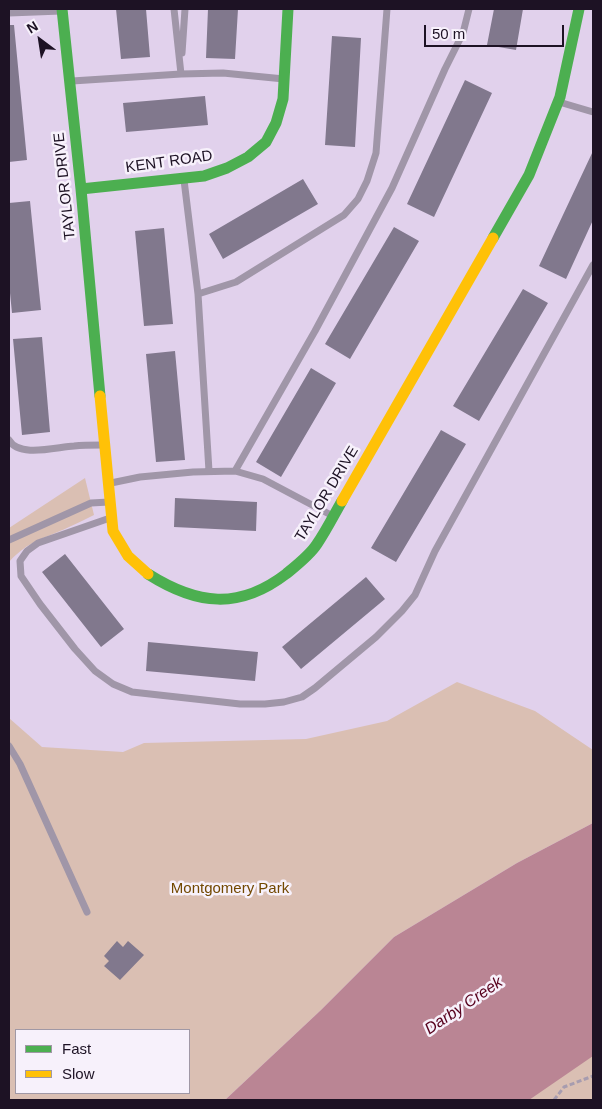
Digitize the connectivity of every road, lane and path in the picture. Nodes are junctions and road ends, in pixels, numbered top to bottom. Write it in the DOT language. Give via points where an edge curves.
graph roads {
  1 [pos="174,9"];
  2 [pos="185,9"];
  3 [pos="288,9"];
  4 [pos="387,9"];
  5 [pos="469,9"];
  6 [pos="579,9"];
  7 [pos="62,10"];
  8 [pos="9,13"];
  9 [pos="181,74"];
  10 [pos="284,79"];
  11 [pos="70,81"];
  12 [pos="559,102"];
  13 [pos="593,112"];
  14 [pos="183,178"];
  15 [pos="81,189"];
  16 [pos="593,265"];
  17 [pos="198,294"];
  18 [pos="9,440"];
  19 [pos="104,445"];
  20 [pos="209,471"];
  21 [pos="235,471"];
  22 [pos="108,484"];
  23 [pos="109,502"];
  24 [pos="333,516"];
  25 [pos="111,518"];
  26 [pos="9,540"];
  27 [pos="9,746"];
  28 [pos="87,912"];
  29 [pos="593,1076"];
  30 [pos="554,1100"];
  1 -- 9 [label="lane"];
  2 -- 9 [label="lane"];
  3 -- 10 [label="street, KENT ROAD"];
  4 -- 17 [label="lane" via="376,153 358,199 344,215 236,282"];
  5 -- 21 [label="lane" via="463,33 392,188"];
  6 -- 12 [label="street, TAYLOR DRIVE"];
  7 -- 8 [label="lane"];
  7 -- 11 [label="street, TAYLOR DRIVE"];
  9 -- 10 [label="lane" via="223,73"];
  9 -- 11 [label="lane"];
  10 -- 14 [label="street, KENT ROAD" via="283,99 266,142 227,168 204,176"];
  11 -- 15 [label="street, TAYLOR DRIVE"];
  12 -- 13 [label="lane"];
  12 -- 24 [label="street, TAYLOR DRIVE" via="529,175"];
  14 -- 15 [label="street, KENT ROAD"];
  14 -- 17 [label="lane"];
  15 -- 19 [label="street, TAYLOR DRIVE"];
  16 -- 25 [label="lane" via="435,551 415,595 376,637 302,697 274,703 240,704 132,692 95,671 21,576 20,561 38,543"];
  17 -- 20 [label="lane"];
  18 -- 19 [label="lane" via="18,448 32,451"];
  19 -- 22 [label="street, TAYLOR DRIVE"];
  20 -- 21 [label="lane"];
  20 -- 22 [label="lane" via="140,477"];
  21 -- 24 [label="lane" via="263,479"];
  22 -- 23 [label="street, TAYLOR DRIVE"];
  23 -- 25 [label="street, TAYLOR DRIVE"];
  23 -- 26 [label="lane" via="91,503"];
  24 -- 25 [label="street, TAYLOR DRIVE" via="316,546 298,564 258,592 234,599 184,593 136,566 114,532"];
  27 -- 28 [label="lane"];
  29 -- 30 [label="path" via="564,1088"];
}
